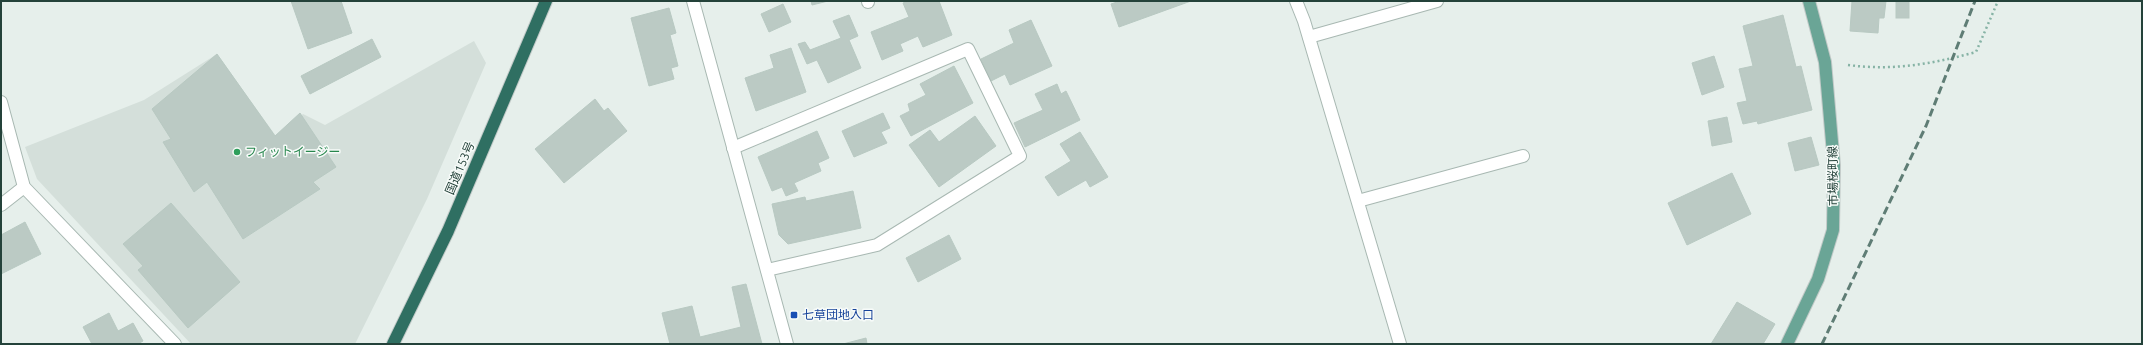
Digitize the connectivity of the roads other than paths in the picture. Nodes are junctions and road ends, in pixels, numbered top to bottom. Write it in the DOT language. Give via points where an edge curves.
graph roads {
  1 [pos="546,1"];
  2 [pos="693,1"];
  3 [pos="1296,1"];
  4 [pos="1437,1"];
  5 [pos="1809,1"];
  6 [pos="1309,37"];
  7 [pos="1,102"];
  8 [pos="733,148"];
  9 [pos="1523,156"];
  10 [pos="24,187"];
  11 [pos="1358,201"];
  12 [pos="1,205"];
  13 [pos="767,270"];
  14 [pos="176,344"];
  15 [pos="393,344"];
  16 [pos="788,344"];
  17 [pos="1400,344"];
  18 [pos="1787,344"];
  1 -- 15 [label="highway, 国道153号" via="448,231"];
  2 -- 8 [label="street"];
  3 -- 6 [label="street"];
  4 -- 6 [label="street"];
  5 -- 18 [label="main road, 市場桜町線" via="1825,62 1834,165 1833,230 1818,279"];
  6 -- 11 [label="street"];
  7 -- 10 [label="street"];
  8 -- 13 [label="street"];
  8 -- 13 [label="street" via="968,49 1020,156 877,245"];
  9 -- 11 [label="street"];
  10 -- 12 [label="street"];
  10 -- 14 [label="street"];
  11 -- 17 [label="street"];
  13 -- 16 [label="street"];
}
